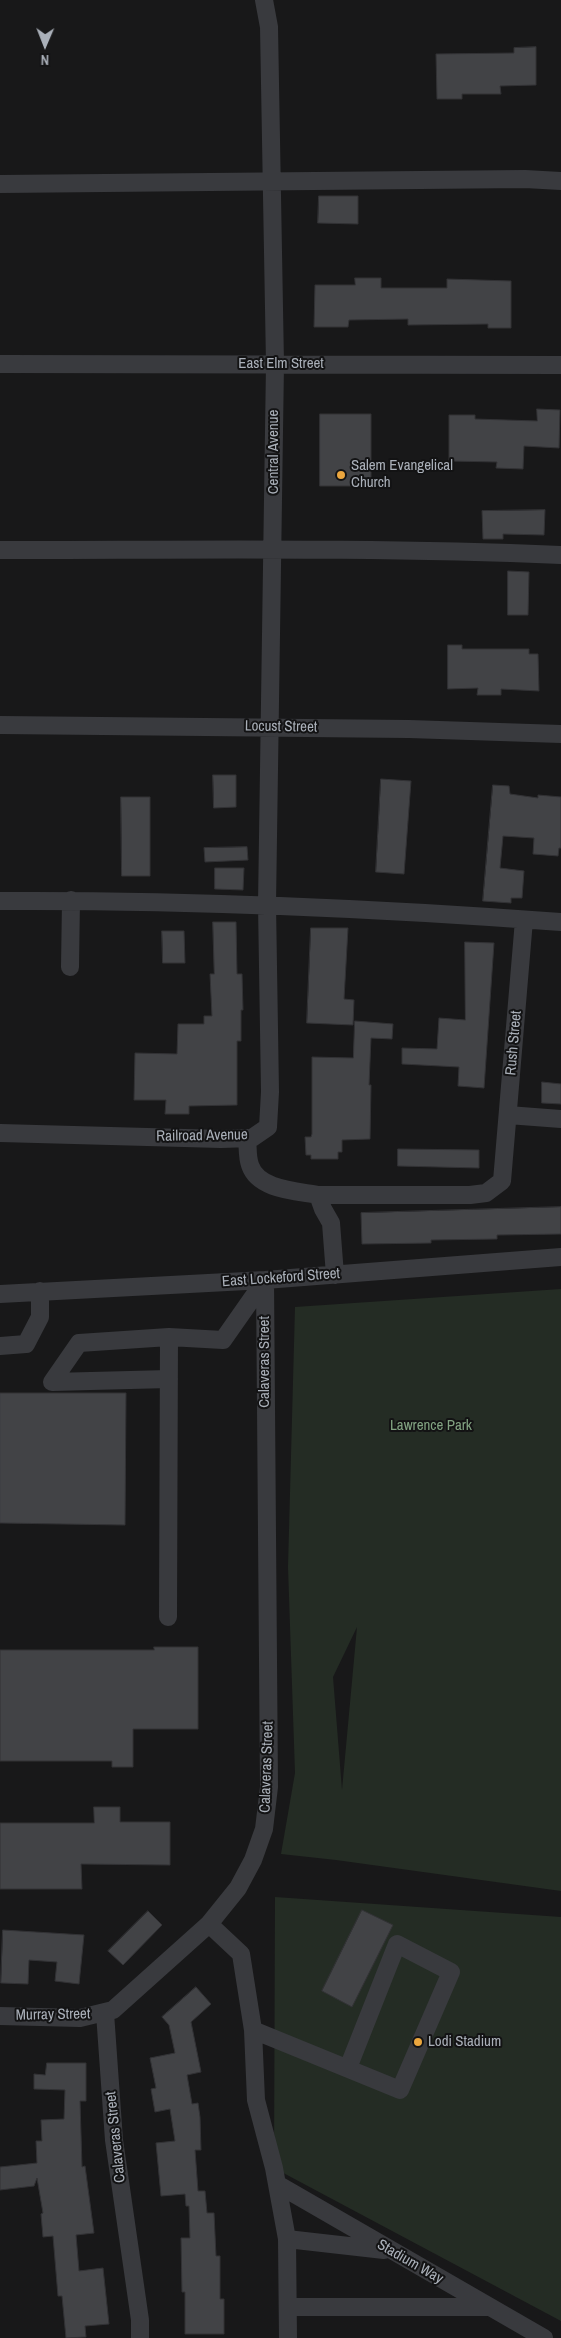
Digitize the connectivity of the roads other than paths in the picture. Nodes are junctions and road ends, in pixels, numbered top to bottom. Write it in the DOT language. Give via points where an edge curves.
graph roads {
  1 [pos="264,0"];
  2 [pos="272,182"];
  3 [pos="561,182"];
  4 [pos="0,184"];
  5 [pos="0,364"];
  6 [pos="275,364"];
  7 [pos="561,364"];
  8 [pos="0,550"];
  9 [pos="274,550"];
  10 [pos="561,555"];
  11 [pos="0,724"];
  12 [pos="270,727"];
  13 [pos="561,734"];
  14 [pos="71,900"];
  15 [pos="0,901"];
  16 [pos="268,904"];
  17 [pos="524,920"];
  18 [pos="561,922"];
  19 [pos="70,968"];
  20 [pos="508,1115"];
  21 [pos="561,1119"];
  22 [pos="0,1133"];
  23 [pos="248,1138"];
  24 [pos="318,1195"];
  25 [pos="561,1257"];
  26 [pos="335,1275"];
  27 [pos="265,1280"];
  28 [pos="40,1290"];
  29 [pos="0,1294"];
  30 [pos="168,1337"];
  31 [pos="0,1346"];
  32 [pos="168,1379"];
  33 [pos="168,1617"];
  34 [pos="209,1924"];
  35 [pos="105,2013"];
  36 [pos="0,2016"];
  37 [pos="253,2030"];
  38 [pos="348,2068"];
  39 [pos="277,2184"];
  40 [pos="287,2239"];
  41 [pos="392,2251"];
  42 [pos="288,2307"];
  43 [pos="488,2308"];
  44 [pos="140,2338"];
  45 [pos="288,2338"];
  46 [pos="544,2338"];
  1 -- 2 [label="street, Central Avenue" via="269,27"];
  2 -- 3 [label="street" via="525,179"];
  2 -- 4 [label="street"];
  2 -- 6 [label="street, Central Avenue"];
  5 -- 6 [label="street, East Elm Street"];
  6 -- 7 [label="street, East Elm Street"];
  6 -- 9 [label="street, Central Avenue"];
  8 -- 9 [label="street"];
  9 -- 10 [label="street"];
  9 -- 12 [label="street, Central Avenue"];
  11 -- 12 [label="street, Locust Street"];
  12 -- 13 [label="street, Locust Street"];
  12 -- 16 [label="street, Central Avenue"];
  14 -- 15 [label="street"];
  14 -- 16 [label="street"];
  14 -- 19 [label="street"];
  16 -- 17 [label="street"];
  16 -- 23 [label="street, Railroad Avenue" via="268,1127"];
  17 -- 18 [label="street"];
  17 -- 20 [label="street, Rush Street"];
  20 -- 21 [label="street"];
  20 -- 24 [label="street, Rush Street" via="502,1181 486,1193"];
  22 -- 23 [label="street, Railroad Avenue"];
  23 -- 24 [label="street" via="250,1165 257,1178 270,1185"];
  24 -- 26 [label="street" via="331,1223"];
  25 -- 26 [label="street, East Lockeford Street"];
  26 -- 27 [label="street, East Lockeford Street"];
  27 -- 28 [label="street, East Lockeford Street"];
  27 -- 30 [label="street" via="223,1340"];
  27 -- 34 [label="street, Calaveras Street" via="269,1787 264,1829 253,1860 238,1888"];
  28 -- 29 [label="street, East Lockeford Street"];
  28 -- 31 [label="street" via="40,1317 26,1344"];
  30 -- 32 [label="street"];
  30 -- 32 [label="street" via="79,1343 52,1382"];
  32 -- 33 [label="street"];
  34 -- 35 [label="street, Calaveras Street" via="113,2010"];
  34 -- 37 [label="street" via="241,1954"];
  35 -- 36 [label="street, Murray Street" via="80,2018"];
  35 -- 44 [label="street, Calaveras Street" via="114,2140"];
  37 -- 38 [label="street"];
  37 -- 39 [label="street" via="256,2100"];
  38 -- 38 [label="street" via="400,2090 451,1972 397,1944"];
  39 -- 40 [label="street"];
  39 -- 41 [label="street, Stadium Way"];
  40 -- 41 [label="street"];
  40 -- 42 [label="street"];
  41 -- 43 [label="street, Stadium Way"];
  42 -- 43 [label="street"];
  42 -- 45 [label="street"];
  43 -- 46 [label="street, Stadium Way"];
}
